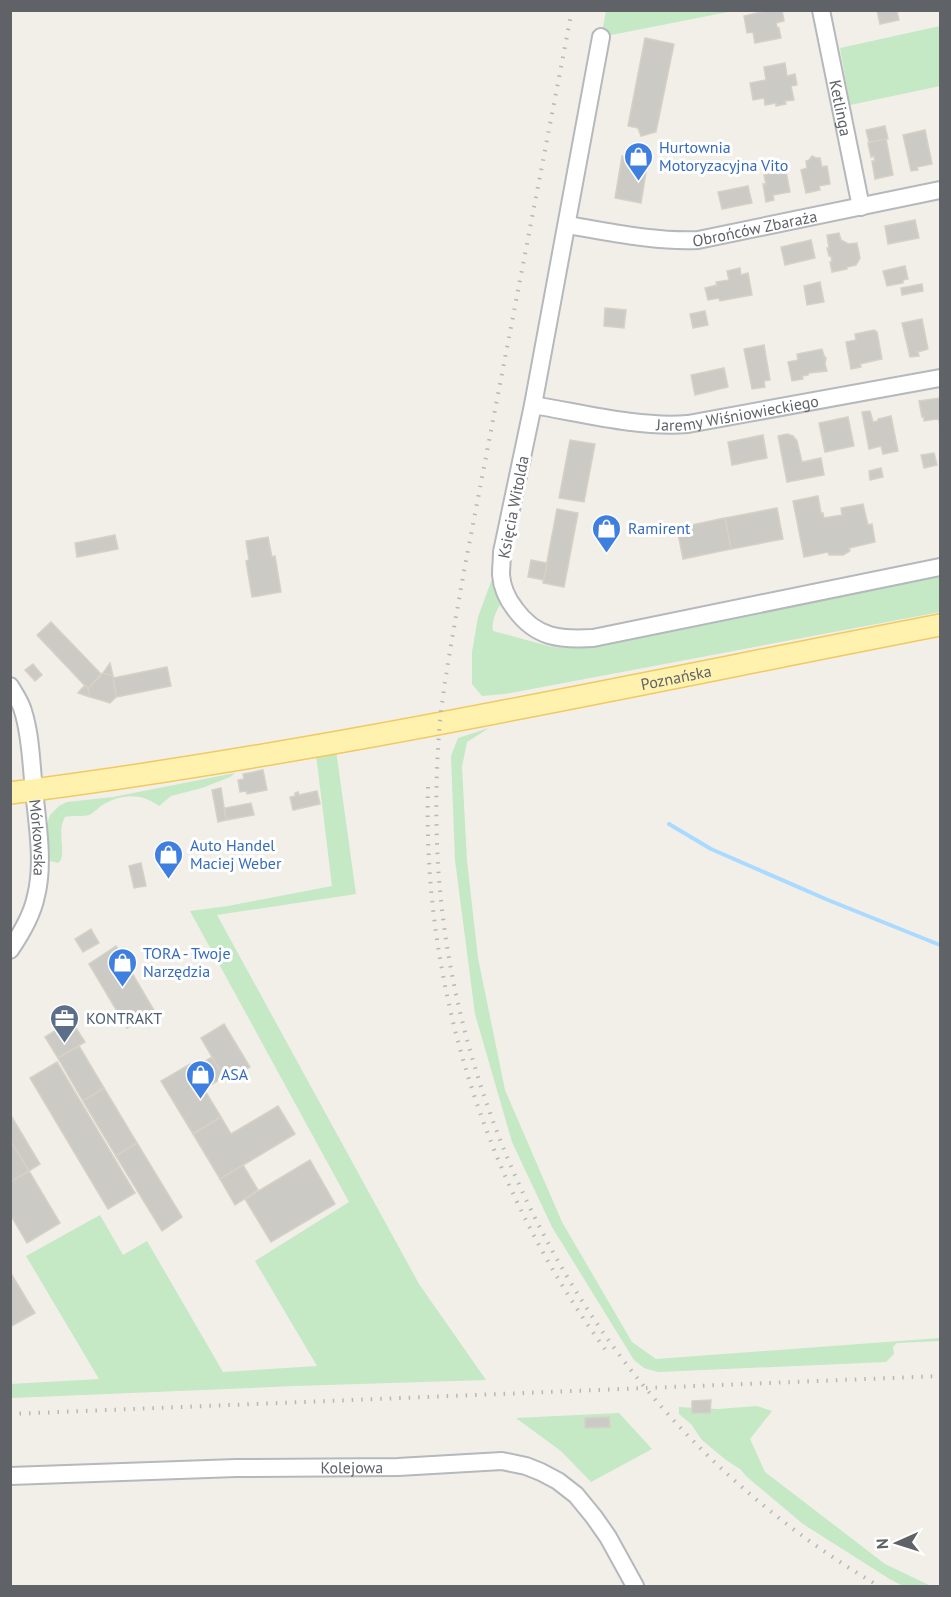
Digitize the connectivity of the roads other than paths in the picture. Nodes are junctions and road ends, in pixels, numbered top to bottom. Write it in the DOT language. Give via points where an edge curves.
graph roads {
  1 [pos="821,10"];
  2 [pos="601,37"];
  3 [pos="940,189"];
  4 [pos="861,207"];
  5 [pos="567,225"];
  6 [pos="940,378"];
  7 [pos="533,405"];
  8 [pos="940,567"];
  9 [pos="940,625"];
  10 [pos="10,687"];
  11 [pos="34,790"];
  12 [pos="10,793"];
  13 [pos="10,950"];
  14 [pos="10,1476"];
  15 [pos="635,1587"];
  1 -- 4 [label="street, Ketlinga"];
  2 -- 5 [label="street, Księcia Witolda"];
  3 -- 4 [label="street, Obrońców Zbaraża"];
  4 -- 5 [label="street, Obrońców Zbaraża" via="698,240 648,239"];
  5 -- 7 [label="street, Księcia Witolda"];
  6 -- 7 [label="street, Jaremy Wiśniowieckiego" via="674,425"];
  7 -- 8 [label="street, Księcia Witolda" via="502,552 501,577 508,600 523,620 544,634 568,639 593,638"];
  9 -- 11 [label="main road, Poznańska" via="411,729"];
  10 -- 11 [label="street, Mórkowska" via="23,710"];
  11 -- 12 [label="main road, Poznańska"];
  11 -- 13 [label="street, Mórkowska" via="39,848 37,896 22,933"];
  14 -- 15 [label="street, Kolejowa" via="502,1461 542,1472 576,1495 608,1537"];
}
